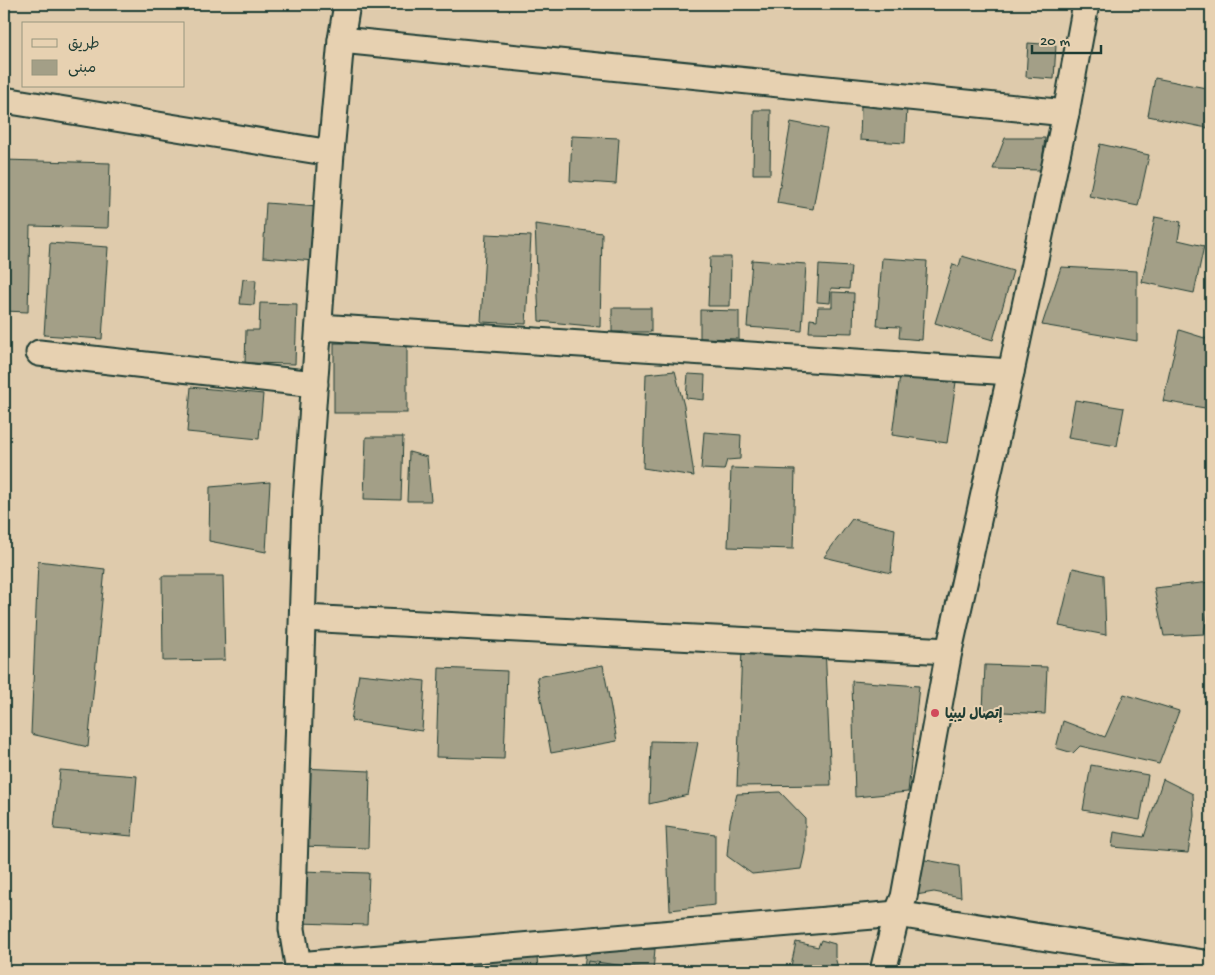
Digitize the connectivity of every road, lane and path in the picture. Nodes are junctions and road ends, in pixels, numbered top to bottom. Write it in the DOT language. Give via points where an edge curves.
graph roads {
  1 [pos="346,4"];
  2 [pos="1086,4"];
  3 [pos="341,40"];
  4 [pos="4,100"];
  5 [pos="1066,113"];
  6 [pos="331,153"];
  7 [pos="319,327"];
  8 [pos="39,353"];
  9 [pos="1011,372"];
  10 [pos="314,384"];
  11 [pos="302,618"];
  12 [pos="950,651"];
  13 [pos="898,914"];
  14 [pos="1210,964"];
  15 [pos="298,968"];
  16 [pos="884,971"];
  1 -- 3 [label="street"];
  2 -- 5 [label="street"];
  3 -- 5 [label="street"];
  3 -- 6 [label="street"];
  4 -- 6 [label="street"];
  5 -- 9 [label="street"];
  6 -- 7 [label="street"];
  7 -- 9 [label="street"];
  7 -- 10 [label="street"];
  8 -- 10 [label="street"];
  9 -- 12 [label="street"];
  10 -- 11 [label="street"];
  11 -- 12 [label="street"];
  11 -- 15 [label="street" via="292,929"];
  12 -- 13 [label="street" via="904,897"];
  13 -- 14 [label="street"];
  13 -- 15 [label="street"];
  13 -- 16 [label="street"];
}
